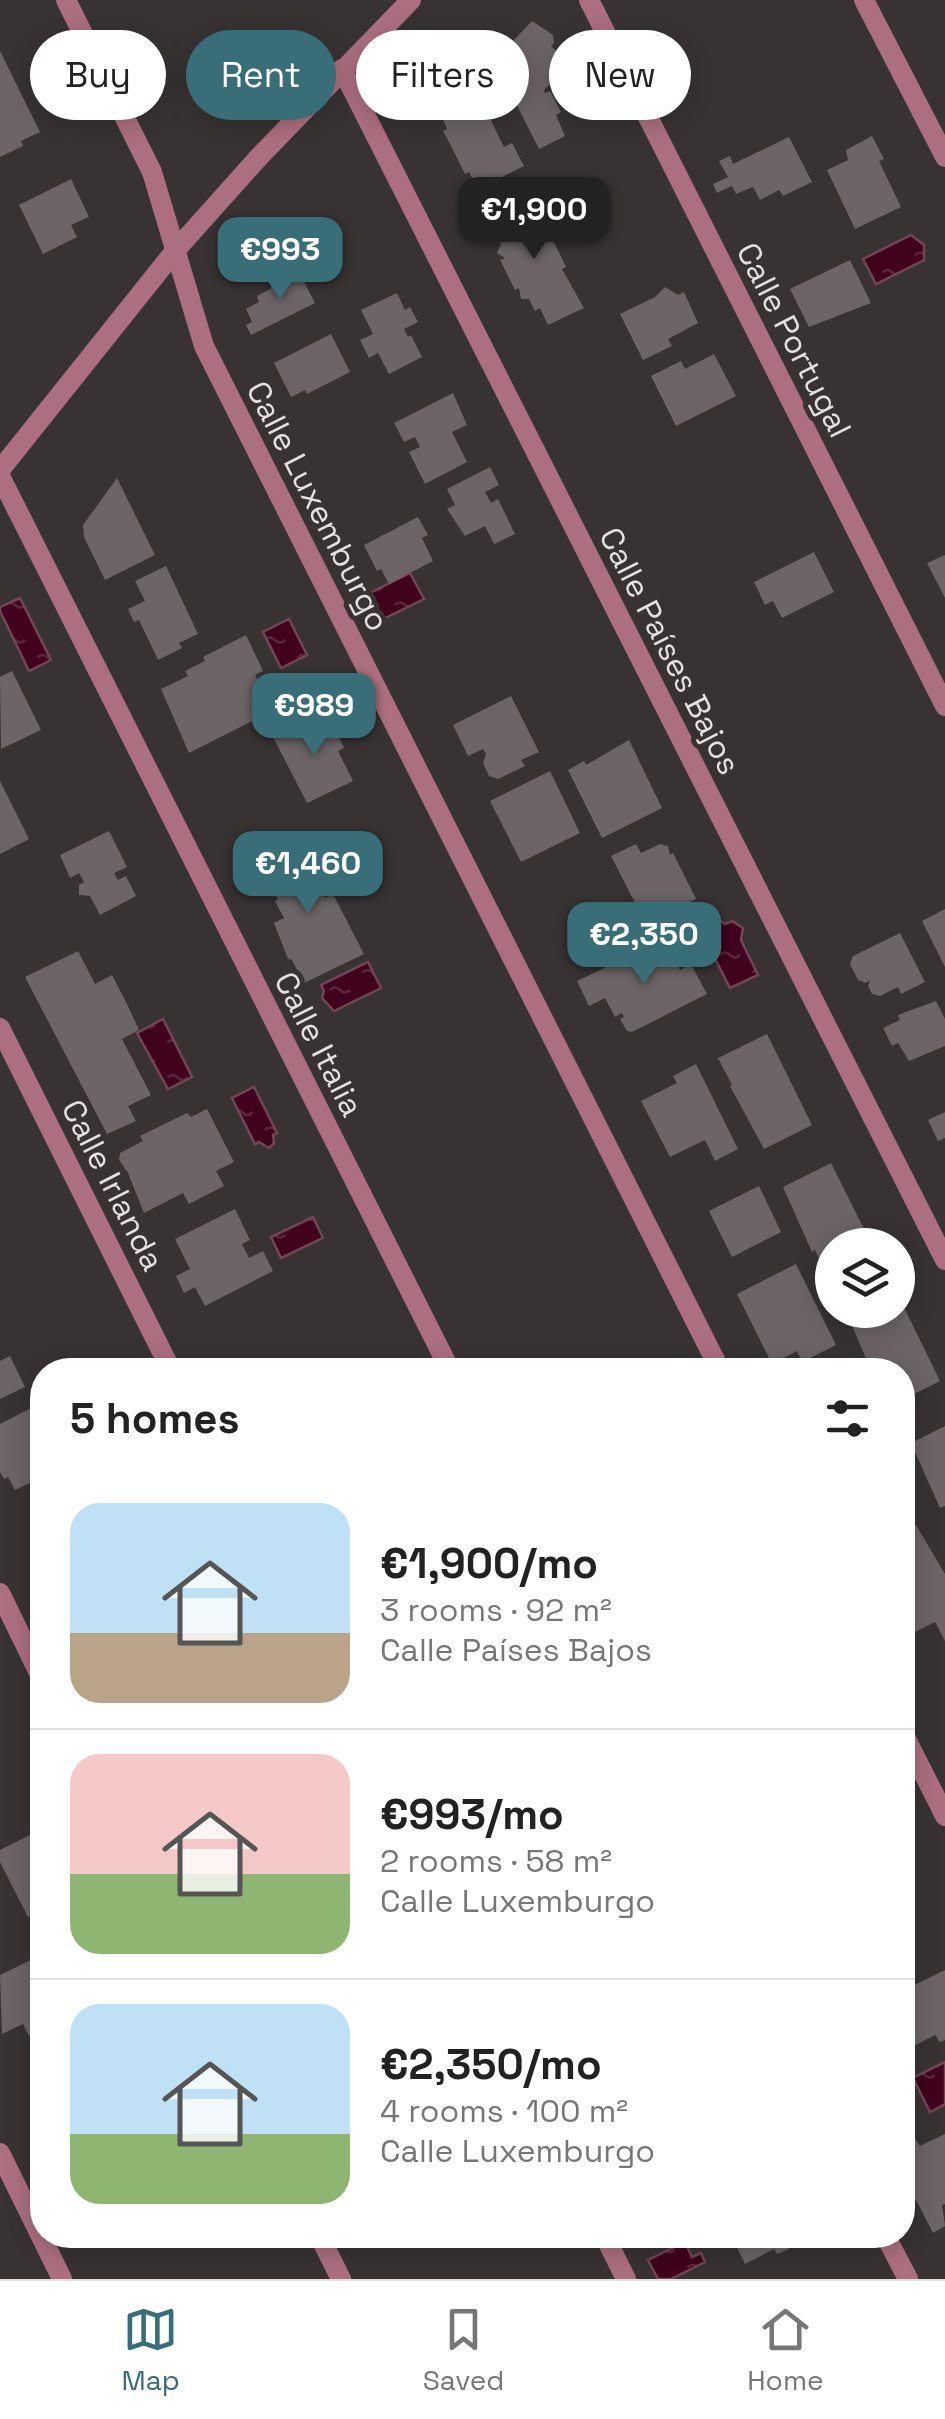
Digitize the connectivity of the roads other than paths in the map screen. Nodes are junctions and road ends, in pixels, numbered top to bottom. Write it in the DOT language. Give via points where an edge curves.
graph roads {
  1 [pos="66,0"];
  2 [pos="411,0"];
  3 [pos="589,0"];
  4 [pos="864,0"];
  5 [pos="342,70"];
  6 [pos="945,157"];
  7 [pos="174,252"];
  8 [pos="0,473"];
  9 [pos="945,706"];
  10 [pos="0,1028"];
  11 [pos="945,1260"];
  12 [pos="165,1358"];
  13 [pos="444,1358"];
  14 [pos="714,1358"];
  15 [pos="0,1593"];
  16 [pos="30,1654"];
  17 [pos="915,1757"];
  18 [pos="945,1816"];
  19 [pos="0,2153"];
  20 [pos="30,2214"];
  21 [pos="47,2248"];
  22 [pos="325,2248"];
  23 [pos="610,2248"];
  24 [pos="892,2248"];
  25 [pos="62,2279"];
  26 [pos="340,2279"];
  27 [pos="626,2279"];
  28 [pos="908,2279"];
  1 -- 7 [label="street, Calle Luxemburgo" via="152,172"];
  2 -- 5 [label="street"];
  3 -- 9 [label="street, Calle Portugal"];
  4 -- 6 [label="street"];
  5 -- 7 [label="street"];
  5 -- 11 [label="street, Calle Países Bajos"];
  7 -- 8 [label="street"];
  7 -- 14 [label="street, Calle Luxemburgo" via="204,346"];
  8 -- 13 [label="street, Calle Italia"];
  10 -- 12 [label="street, Calle Irlanda"];
  15 -- 16 [label="street"];
  17 -- 18 [label="street"];
  19 -- 20 [label="street"];
  21 -- 25 [label="street"];
  22 -- 26 [label="street"];
  23 -- 27 [label="street"];
  24 -- 28 [label="street"];
}
